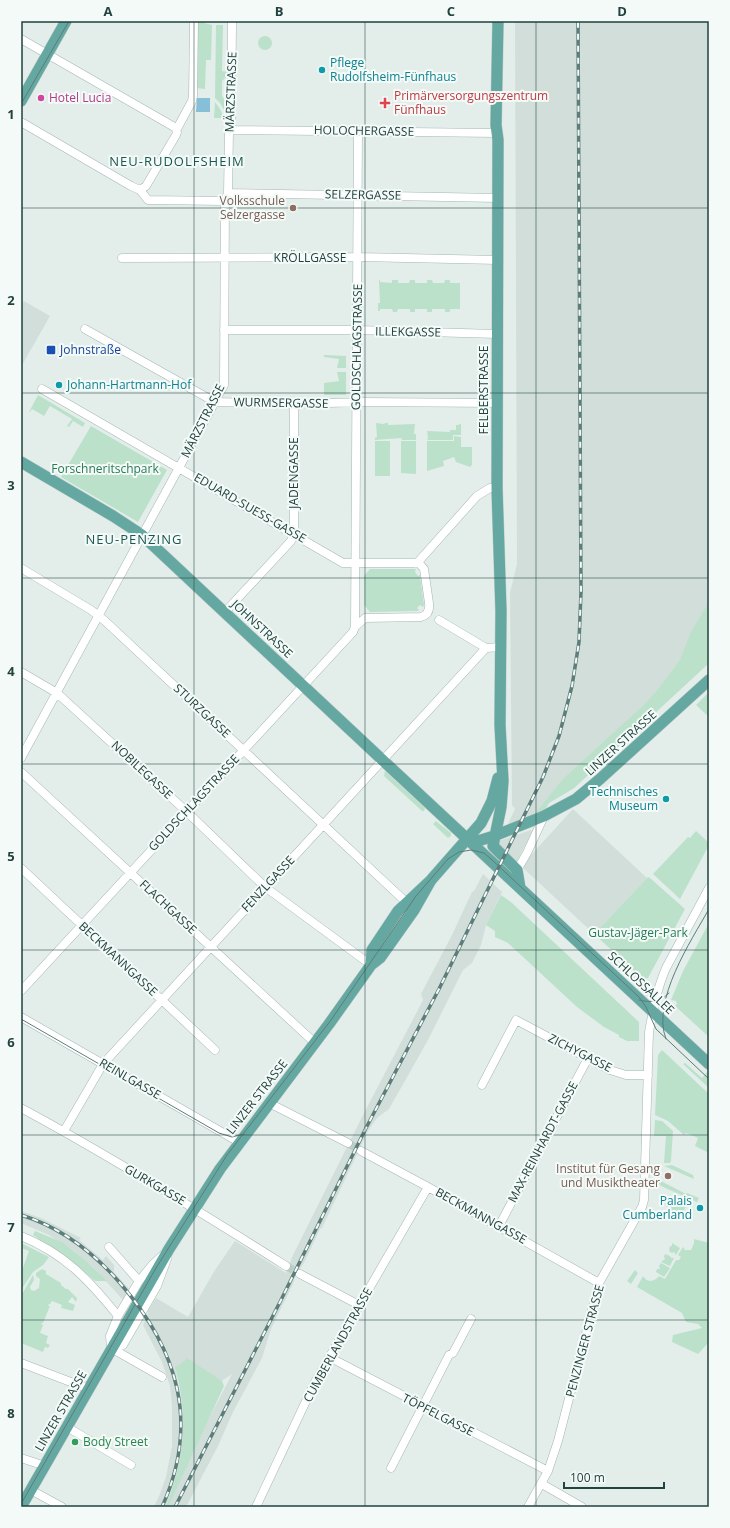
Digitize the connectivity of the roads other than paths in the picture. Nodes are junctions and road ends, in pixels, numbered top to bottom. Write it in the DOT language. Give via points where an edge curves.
graph roads {
  1 [pos="66,21"];
  2 [pos="194,21"];
  3 [pos="232,21"];
  4 [pos="498,21"];
  5 [pos="21,39"];
  6 [pos="48,54"];
  7 [pos="21,101"];
  8 [pos="21,122"];
  9 [pos="174,127"];
  10 [pos="231,130"];
  11 [pos="358,131"];
  12 [pos="497,133"];
  13 [pos="140,190"];
  14 [pos="358,195"];
  15 [pos="227,197"];
  16 [pos="498,198"];
  17 [pos="122,258"];
  18 [pos="224,258"];
  19 [pos="358,258"];
  20 [pos="498,260"];
  21 [pos="84,329"];
  22 [pos="224,330"];
  23 [pos="357,330"];
  24 [pos="497,334"];
  25 [pos="42,389"];
  26 [pos="214,402"];
  27 [pos="356,403"];
  28 [pos="497,403"];
  29 [pos="294,404"];
  30 [pos="21,462"];
  31 [pos="179,468"];
  32 [pos="497,488"];
  33 [pos="294,533"];
  34 [pos="142,535"];
  35 [pos="418,562"];
  36 [pos="355,563"];
  37 [pos="21,568"];
  38 [pos="225,612"];
  39 [pos="98,615"];
  40 [pos="439,620"];
  41 [pos="355,627"];
  42 [pos="501,647"];
  43 [pos="486,648"];
  44 [pos="21,672"];
  45 [pos="709,680"];
  46 [pos="304,686"];
  47 [pos="57,693"];
  48 [pos="244,750"];
  49 [pos="21,758"];
  50 [pos="382,760"];
  51 [pos="501,760"];
  52 [pos="21,772"];
  53 [pos="186,811"];
  54 [pos="544,816"];
  55 [pos="323,825"];
  56 [pos="494,836"];
  57 [pos="468,839"];
  58 [pos="21,868"];
  59 [pos="517,870"];
  60 [pos="130,872"];
  61 [pos="431,880"];
  62 [pos="265,887"];
  63 [pos="520,888"];
  64 [pos="709,888"];
  65 [pos="406,902"];
  66 [pos="82,926"];
  67 [pos="210,946"];
  68 [pos="371,965"];
  69 [pos="21,992"];
  70 [pos="161,999"];
  71 [pos="652,1011"];
  72 [pos="21,1017"];
  73 [pos="315,1043"];
  74 [pos="214,1050"];
  75 [pos="588,1058"];
  76 [pos="103,1064"];
  77 [pos="709,1064"];
  78 [pos="648,1074"];
  79 [pos="482,1085"];
  80 [pos="269,1103"];
  81 [pos="21,1108"];
  82 [pos="64,1131"];
  83 [pos="239,1142"];
  84 [pos="348,1144"];
  85 [pos="361,1151"];
  86 [pos="428,1187"];
  87 [pos="195,1208"];
  88 [pos="499,1226"];
  89 [pos="21,1236"];
  90 [pos="109,1247"];
  91 [pos="169,1249"];
  92 [pos="286,1266"];
  93 [pos="300,1274"];
  94 [pos="139,1281"];
  95 [pos="599,1283"];
  96 [pos="359,1305"];
  97 [pos="118,1316"];
  98 [pos="471,1319"];
  99 [pos="112,1348"];
  100 [pos="329,1357"];
  101 [pos="21,1363"];
  102 [pos="162,1376"];
  103 [pos="89,1389"];
  104 [pos="423,1407"];
  105 [pos="67,1427"];
  106 [pos="21,1458"];
  107 [pos="131,1465"];
  108 [pos="45,1466"];
  109 [pos="391,1468"];
  110 [pos="548,1472"];
  111 [pos="542,1484"];
  112 [pos="31,1490"];
  113 [pos="21,1507"];
  114 [pos="62,1507"];
  115 [pos="256,1507"];
  116 [pos="528,1507"];
  117 [pos="582,1507"];
  1 -- 6 [label="main road"];
  2 -- 9 [label="street" via="193,96 178,128"];
  3 -- 10 [label="street, MÄRZSTRASSE"];
  4 -- 12 [label="main road, FELBERSTRASSE"];
  5 -- 6 [label="street"];
  6 -- 7 [label="main road"];
  6 -- 9 [label="street"];
  8 -- 13 [label="street, SELZERGASSE"];
  9 -- 13 [label="street" via="176,135 146,186"];
  10 -- 11 [label="street, HOLOCHERGASSE"];
  10 -- 15 [label="street, MÄRZSTRASSE"];
  11 -- 12 [label="street, HOLOCHERGASSE"];
  11 -- 14 [label="street, GOLDSCHLAGSTRASSE"];
  12 -- 16 [label="main road, FELBERSTRASSE"];
  13 -- 15 [label="street, SELZERGASSE" via="148,200"];
  14 -- 15 [label="street, SELZERGASSE"];
  14 -- 16 [label="street, SELZERGASSE"];
  14 -- 19 [label="street, GOLDSCHLAGSTRASSE"];
  15 -- 18 [label="street, MÄRZSTRASSE"];
  16 -- 20 [label="main road, FELBERSTRASSE"];
  17 -- 18 [label="street, KRÖLLGASSE"];
  18 -- 19 [label="street, KRÖLLGASSE"];
  18 -- 22 [label="street, MÄRZSTRASSE"];
  19 -- 20 [label="street, KRÖLLGASSE"];
  19 -- 23 [label="street, GOLDSCHLAGSTRASSE"];
  20 -- 24 [label="main road, FELBERSTRASSE"];
  21 -- 26 [label="street, WURMSERGASSE"];
  22 -- 23 [label="street, ILLEKGASSE"];
  22 -- 26 [label="street, MÄRZSTRASSE" via="224,385"];
  23 -- 24 [label="street, ILLEKGASSE"];
  23 -- 27 [label="street, GOLDSCHLAGSTRASSE"];
  24 -- 28 [label="main road, FELBERSTRASSE"];
  25 -- 31 [label="street, EDUARD-SUESS-GASSE"];
  26 -- 29 [label="street, WURMSERGASSE"];
  26 -- 31 [label="street, MÄRZSTRASSE"];
  27 -- 28 [label="street, WURMSERGASSE"];
  27 -- 29 [label="street, WURMSERGASSE"];
  27 -- 36 [label="street, GOLDSCHLAGSTRASSE"];
  28 -- 32 [label="main road, FELBERSTRASSE"];
  29 -- 33 [label="street, JADENGASSE"];
  30 -- 34 [label="main road, JOHNSTRASSE"];
  31 -- 33 [label="street, EDUARD-SUESS-GASSE"];
  31 -- 34 [label="street, MÄRZSTRASSE"];
  32 -- 35 [label="street" via="484,491 477,496"];
  32 -- 42 [label="main road, FELBERSTRASSE"];
  33 -- 36 [label="street, EDUARD-SUESS-GASSE" via="343,563"];
  33 -- 38 [label="street" via="291,541"];
  34 -- 38 [label="main road, JOHNSTRASSE"];
  34 -- 39 [label="street, MÄRZSTRASSE"];
  35 -- 36 [label="street, EDUARD-SUESS-GASSE"];
  35 -- 41 [label="street, GOLDSCHLAGSTRASSE" via="424,569 430,604 428,613 421,617 368,618"];
  36 -- 41 [label="street, GOLDSCHLAGSTRASSE"];
  37 -- 39 [label="street, STURZGASSE"];
  38 -- 46 [label="main road, JOHNSTRASSE"];
  39 -- 47 [label="street, MÄRZSTRASSE"];
  39 -- 48 [label="street, STURZGASSE"];
  40 -- 43 [label="street"];
  41 -- 46 [label="street, GOLDSCHLAGSTRASSE"];
  42 -- 43 [label="street"];
  42 -- 51 [label="main road, FELBERSTRASSE"];
  43 -- 50 [label="street, FENZLGASSE"];
  44 -- 47 [label="street, NOBILEGASSE"];
  45 -- 54 [label="main road, LINZER STRASSE" via="576,799"];
  46 -- 48 [label="street, GOLDSCHLAGSTRASSE"];
  46 -- 50 [label="main road, JOHNSTRASSE"];
  47 -- 49 [label="street, MÄRZSTRASSE"];
  47 -- 53 [label="street, NOBILEGASSE"];
  48 -- 53 [label="street, GOLDSCHLAGSTRASSE"];
  48 -- 55 [label="street, STURZGASSE"];
  50 -- 55 [label="street, FENZLGASSE"];
  50 -- 57 [label="main road, JOHNSTRASSE"];
  51 -- 56 [label="main road, FELBERSTRASSE" via="501,807"];
  51 -- 57 [label="main road, FELBERSTRASSE" via="492,802 481,823"];
  52 -- 60 [label="street, FLACHGASSE"];
  53 -- 60 [label="street, GOLDSCHLAGSTRASSE"];
  53 -- 62 [label="street, NOBILEGASSE"];
  54 -- 56 [label="main road, LINZER STRASSE"];
  54 -- 59 [label="street"];
  55 -- 62 [label="street, FENZLGASSE"];
  55 -- 65 [label="street, STURZGASSE"];
  56 -- 57 [label="main road, LINZER STRASSE" via="478,841"];
  56 -- 59 [label="main road" via="493,846"];
  57 -- 61 [label="main road, LINZER STRASSE"];
  57 -- 63 [label="main road, SCHLOSSALLEE"];
  58 -- 66 [label="street, BECKMANNGASSE"];
  59 -- 63 [label="main road"];
  60 -- 66 [label="street, GOLDSCHLAGSTRASSE"];
  60 -- 67 [label="street, FLACHGASSE"];
  61 -- 65 [label="main road, LINZER STRASSE"];
  61 -- 68 [label="main road, LINZER STRASSE" via="390,945"];
  62 -- 67 [label="street, FENZLGASSE"];
  62 -- 68 [label="street, NOBILEGASSE"];
  63 -- 71 [label="main road, SCHLOSSALLEE"];
  64 -- 71 [label="street, PENZINGER STRASSE" via="663,974"];
  65 -- 68 [label="main road, LINZER STRASSE" via="378,939 372,950"];
  66 -- 69 [label="street, GOLDSCHLAGSTRASSE"];
  66 -- 70 [label="street, BECKMANNGASSE"];
  67 -- 70 [label="street, FENZLGASSE"];
  67 -- 73 [label="street, FLACHGASSE"];
  68 -- 73 [label="main road, LINZER STRASSE"];
  70 -- 74 [label="street, BECKMANNGASSE"];
  70 -- 76 [label="street, FENZLGASSE"];
  71 -- 77 [label="main road, SCHLOSSALLEE"];
  71 -- 78 [label="street, PENZINGER STRASSE"];
  72 -- 76 [label="street, REINLGASSE"];
  73 -- 80 [label="main road, LINZER STRASSE"];
  75 -- 78 [label="street, ZICHYGASSE" via="626,1075"];
  75 -- 79 [label="street, ZICHYGASSE" via="516,1020"];
  75 -- 88 [label="street, MAX-REINHARDT-GASSE"];
  76 -- 82 [label="street, FENZLGASSE"];
  76 -- 83 [label="street, REINLGASSE"];
  78 -- 95 [label="street, PENZINGER STRASSE" via="644,1200"];
  80 -- 83 [label="main road, LINZER STRASSE"];
  80 -- 84 [label="street"];
  81 -- 82 [label="street, GURKGASSE"];
  82 -- 87 [label="street, GURKGASSE"];
  83 -- 87 [label="main road, LINZER STRASSE"];
  85 -- 86 [label="street, BECKMANNGASSE"];
  86 -- 88 [label="street, BECKMANNGASSE"];
  86 -- 96 [label="street, CUMBERLANDSTRASSE"];
  87 -- 91 [label="main road, LINZER STRASSE"];
  87 -- 92 [label="street, GURKGASSE"];
  88 -- 95 [label="street, BECKMANNGASSE"];
  89 -- 97 [label="street" via="72,1265"];
  90 -- 94 [label="street"];
  91 -- 94 [label="street, LINZER STRASSE" via="152,1264"];
  91 -- 99 [label="main road, LINZER STRASSE"];
  93 -- 96 [label="street"];
  94 -- 97 [label="street, LINZER STRASSE"];
  95 -- 110 [label="street, PENZINGER STRASSE"];
  96 -- 100 [label="street, CUMBERLANDSTRASSE"];
  97 -- 99 [label="street, LINZER STRASSE" via="110,1336"];
  98 -- 104 [label="street" via="453,1353 449,1355"];
  99 -- 102 [label="street"];
  99 -- 103 [label="main road, LINZER STRASSE"];
  100 -- 104 [label="street, TÖPFELGASSE"];
  100 -- 115 [label="street, CUMBERLANDSTRASSE"];
  101 -- 103 [label="street"];
  103 -- 105 [label="main road, LINZER STRASSE"];
  104 -- 109 [label="street"];
  104 -- 110 [label="street, TÖPFELGASSE"];
  105 -- 107 [label="street"];
  105 -- 108 [label="main road, LINZER STRASSE"];
  106 -- 108 [label="street"];
  108 -- 112 [label="main road, LINZER STRASSE"];
  110 -- 111 [label="street, PENZINGER STRASSE"];
  111 -- 116 [label="street, PENZINGER STRASSE"];
  111 -- 117 [label="street"];
  112 -- 113 [label="main road, LINZER STRASSE"];
  112 -- 114 [label="street"];
}
